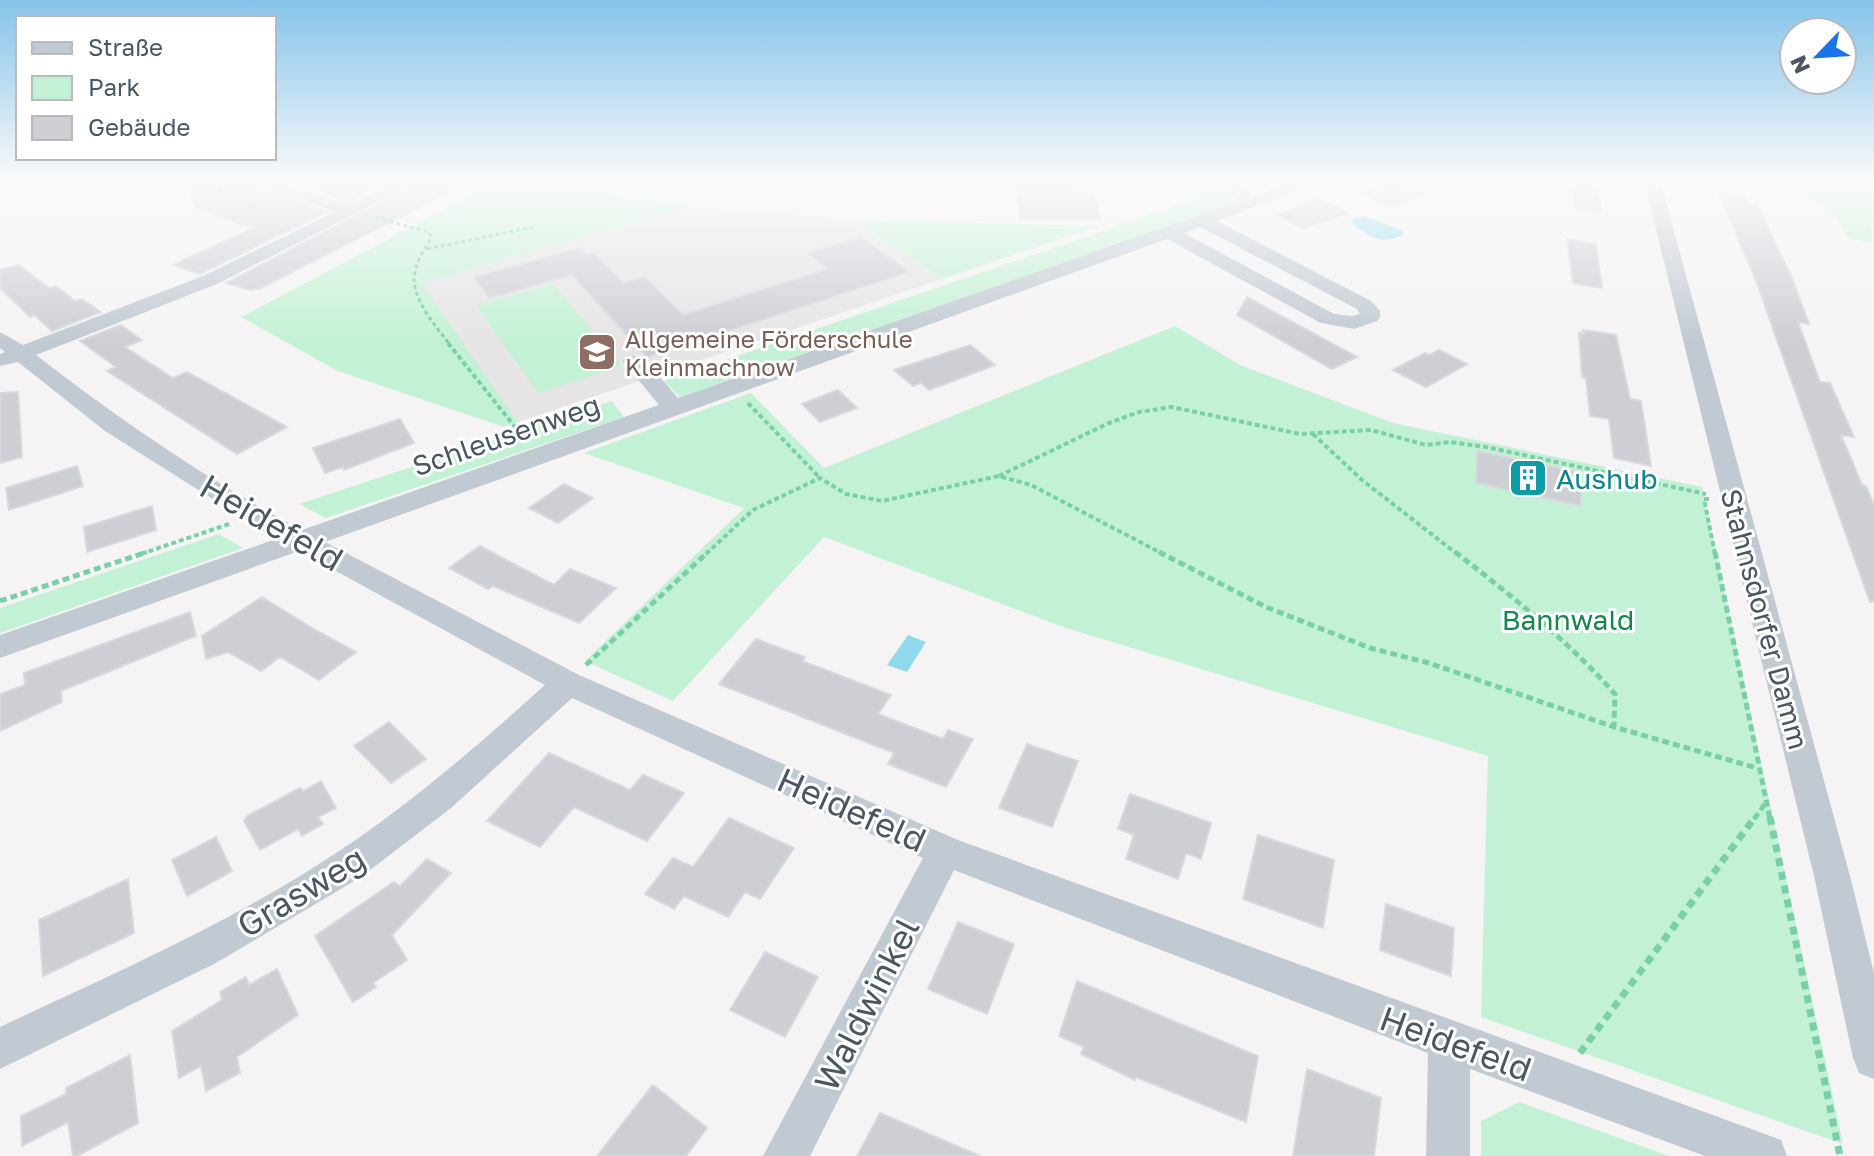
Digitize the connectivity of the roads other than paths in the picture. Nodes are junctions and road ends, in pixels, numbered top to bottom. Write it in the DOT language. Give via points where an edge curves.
graph roads {
  1 [pos="303,234"];
  2 [pos="1163,234"];
  3 [pos="1172,234"];
  4 [pos="1227,234"];
  5 [pos="1664,234"];
  6 [pos="6,351"];
  7 [pos="634,361"];
  8 [pos="675,409"];
  9 [pos="298,539"];
  10 [pos="0,647"];
  11 [pos="568,683"];
  12 [pos="945,851"];
  13 [pos="1449,1041"];
  14 [pos="0,1048"];
  15 [pos="1874,1058"];
  16 [pos="785,1156"];
  17 [pos="1448,1156"];
  18 [pos="1765,1156"];
  1 -- 6 [label="street" via="172,296"];
  2 -- 8 [label="street, Schleusenweg"];
  3 -- 4 [label="street" via="1328,319 1354,323 1370,317 1364,305"];
  5 -- 15 [label="street, Stahnsdorfer Damm" via="1721,496 1832,876"];
  6 -- 9 [label="street, Heidefeld" via="113,426"];
  7 -- 8 [label="street"];
  8 -- 9 [label="street, Schleusenweg"];
  9 -- 10 [label="street, Schleusenweg"];
  9 -- 11 [label="street, Heidefeld"];
  11 -- 12 [label="street, Heidefeld"];
  11 -- 14 [label="street, Grasweg" via="467,776 327,879 253,922"];
  12 -- 13 [label="street, Heidefeld"];
  12 -- 16 [label="street, Waldwinkel"];
  13 -- 17 [label="street"];
  13 -- 18 [label="street, Heidefeld"];
}
